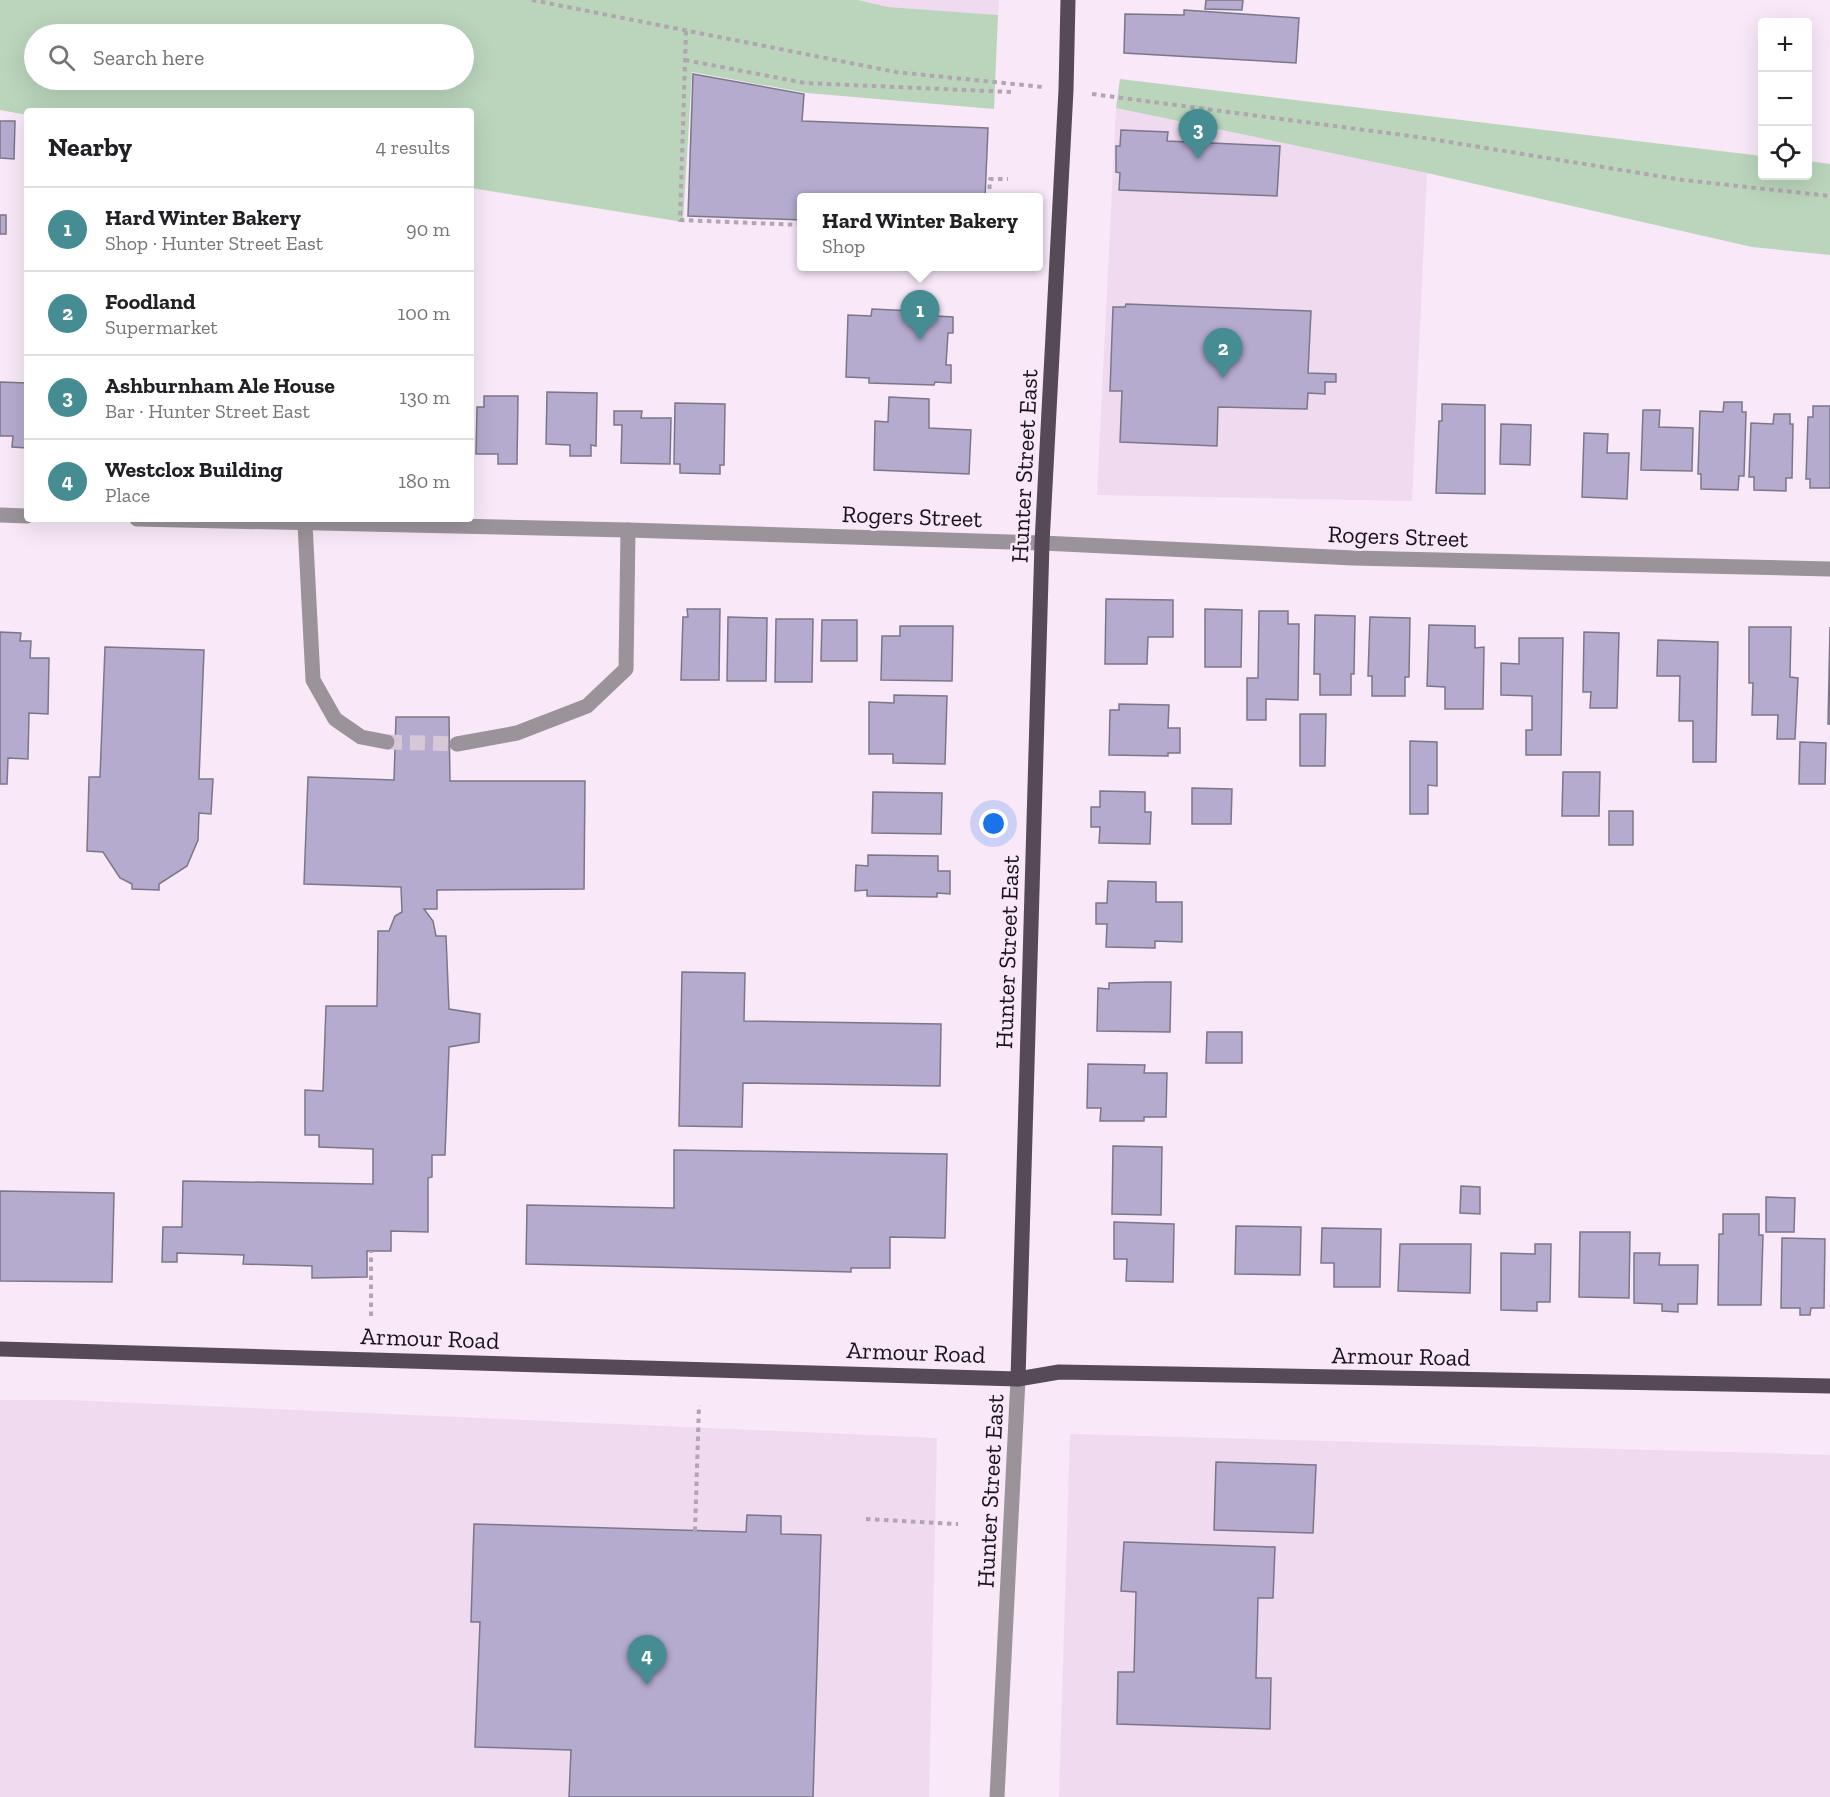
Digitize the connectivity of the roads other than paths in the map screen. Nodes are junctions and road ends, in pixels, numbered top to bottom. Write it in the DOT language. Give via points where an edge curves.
graph roads {
  1 [pos="1068,0"];
  2 [pos="0,515"];
  3 [pos="24,516"];
  4 [pos="238,522"];
  5 [pos="305,524"];
  6 [pos="628,530"];
  7 [pos="1042,543"];
  8 [pos="1830,568"];
  9 [pos="387,741"];
  10 [pos="457,744"];
  11 [pos="0,1349"];
  12 [pos="1018,1379"];
  13 [pos="1830,1386"];
  14 [pos="997,1797"];
  1 -- 7 [label="main road, Hunter Street East"];
  2 -- 3 [label="street"];
  4 -- 5 [label="street, Rogers Street"];
  5 -- 6 [label="street, Rogers Street"];
  5 -- 9 [label="street" via="313,680 335,719 361,737"];
  6 -- 7 [label="street, Rogers Street"];
  6 -- 10 [label="street" via="626,669 587,706 517,733"];
  7 -- 8 [label="street, Rogers Street" via="1353,558"];
  7 -- 12 [label="main road, Hunter Street East"];
  11 -- 12 [label="main road, Armour Road"];
  12 -- 13 [label="main road, Armour Road" via="1059,1372"];
  12 -- 14 [label="street, Hunter Street East"];
}
